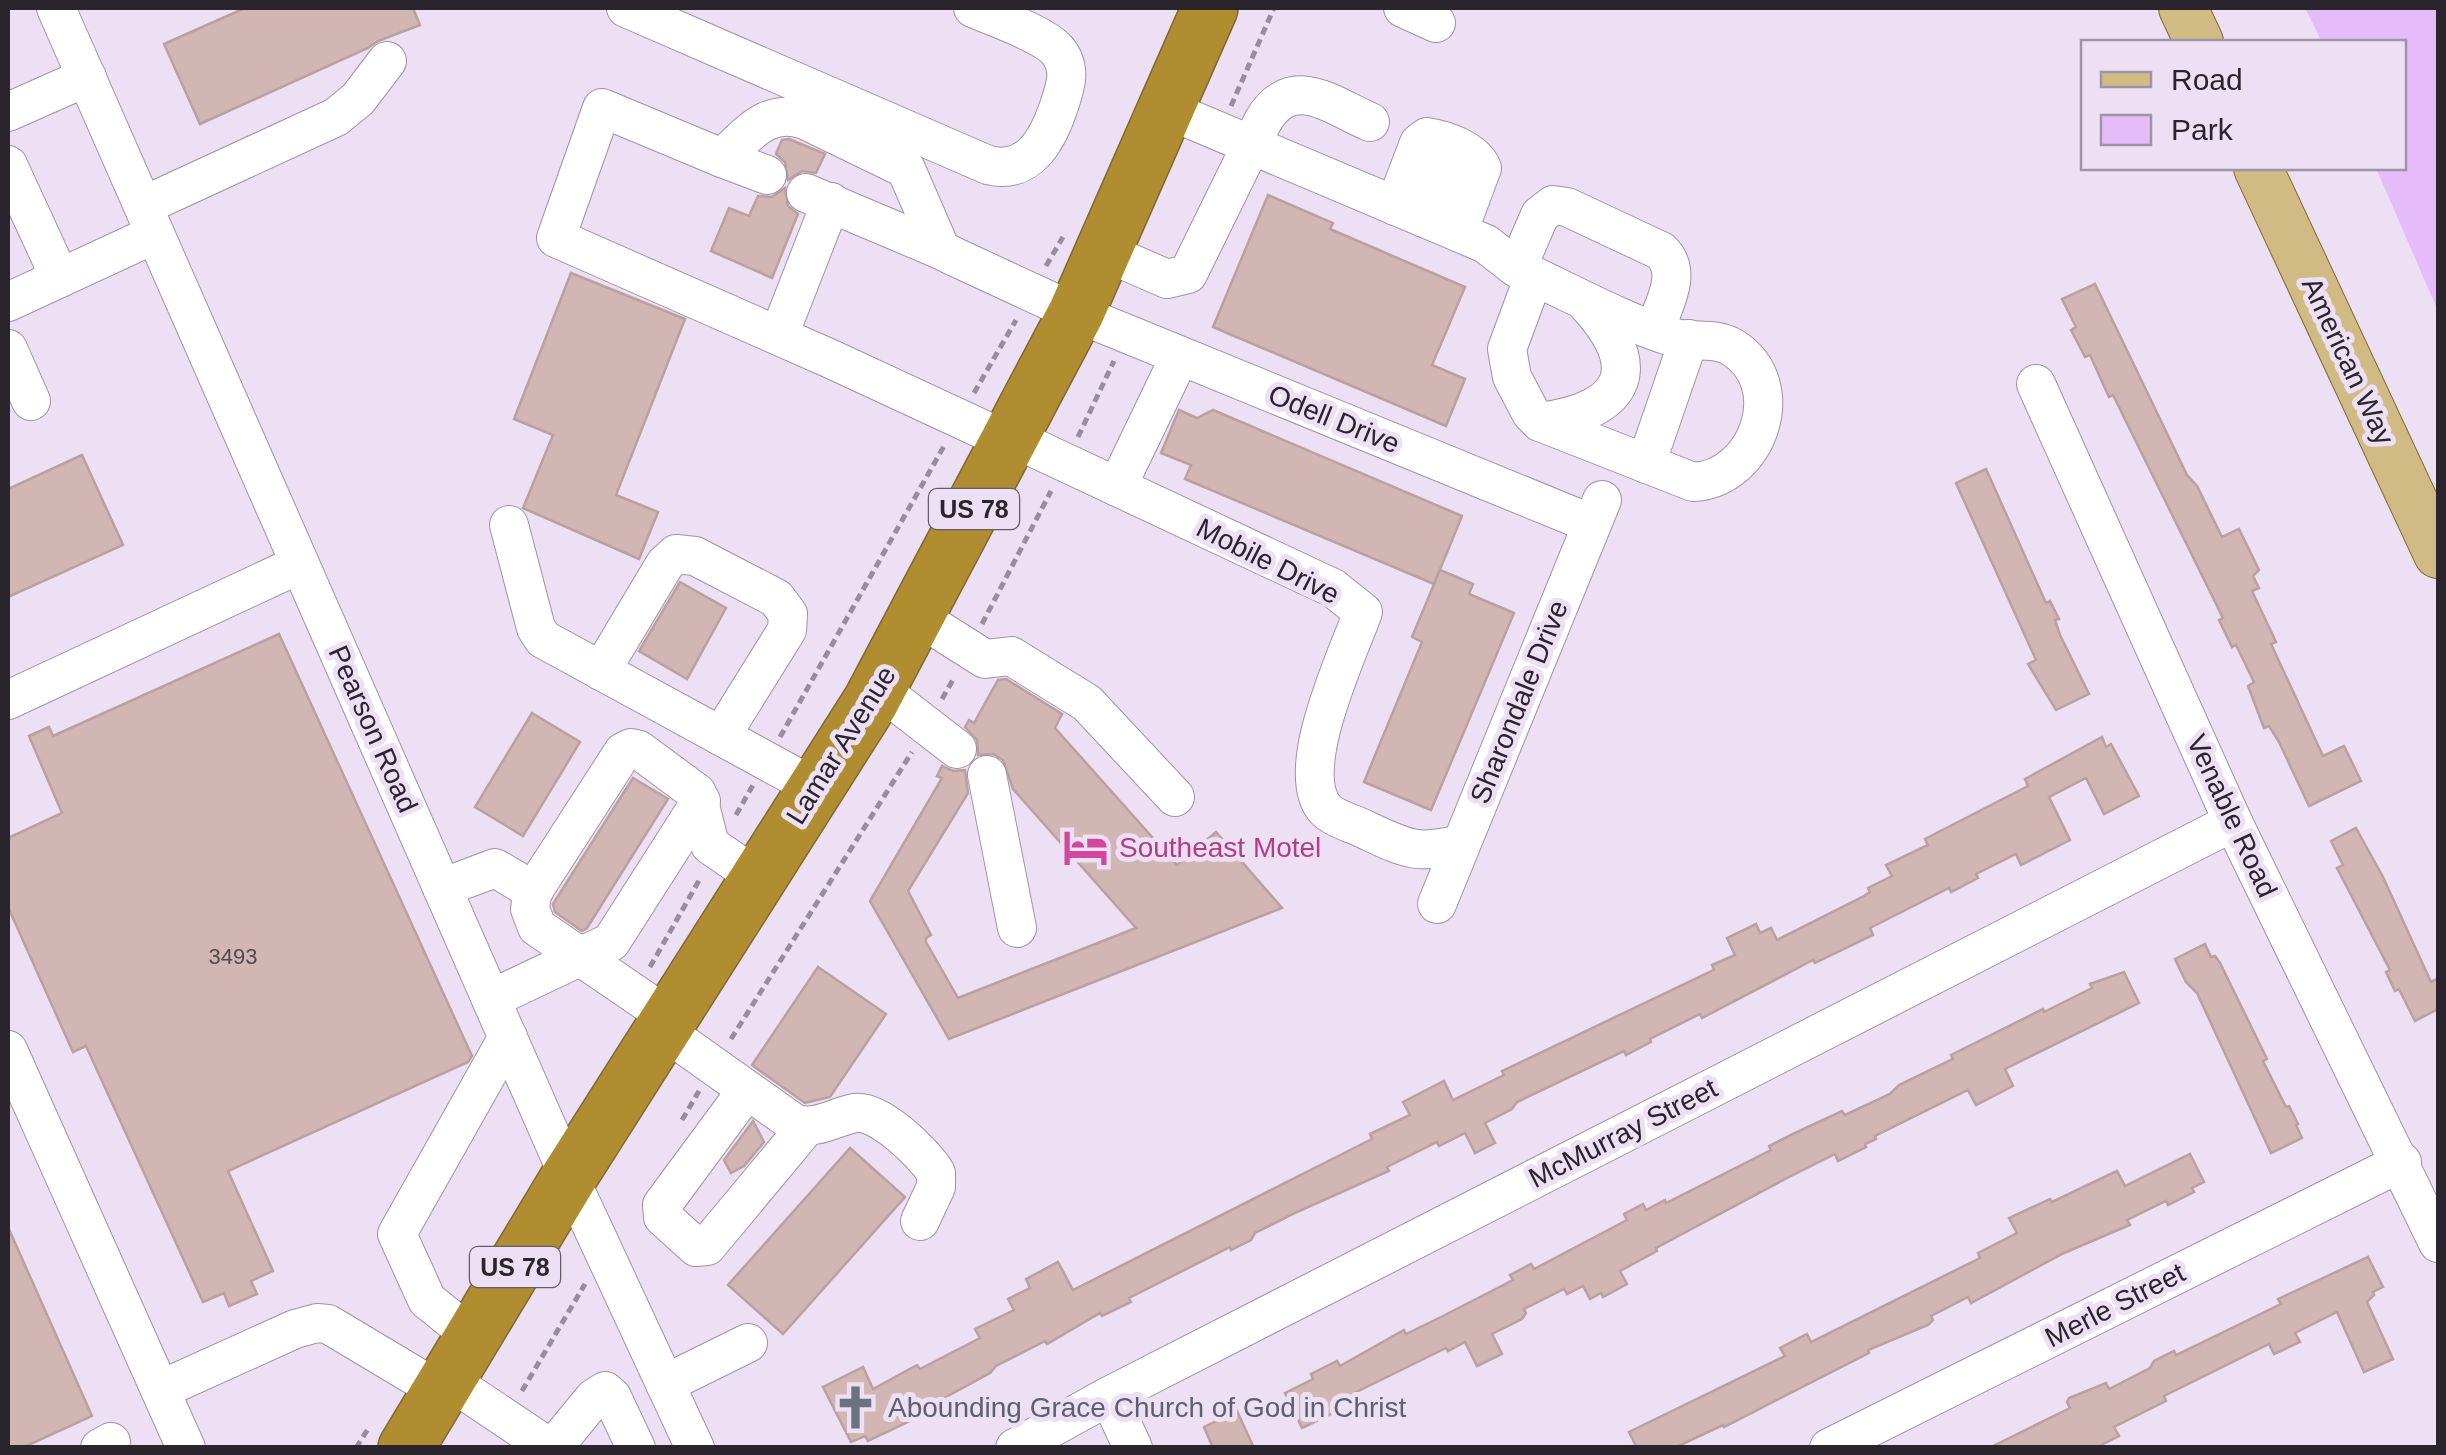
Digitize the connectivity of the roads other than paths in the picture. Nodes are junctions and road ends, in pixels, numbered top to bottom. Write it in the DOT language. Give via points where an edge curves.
graph roads {
  1 [pos="56,8"];
  2 [pos="626,8"];
  3 [pos="974,8"];
  4 [pos="1210,8"];
  5 [pos="2183,8"];
  6 [pos="2198,40"];
  7 [pos="387,61"];
  8 [pos="87,77"];
  9 [pos="12,106"];
  10 [pos="1166,108"];
  11 [pos="1370,122"];
  12 [pos="1252,145"];
  13 [pos="722,158"];
  14 [pos="8,165"];
  15 [pos="2259,170"];
  16 [pos="767,175"];
  17 [pos="1426,219"];
  18 [pos="149,220"];
  19 [pos="941,250"];
  20 [pos="1103,252"];
  21 [pos="1526,272"];
  22 [pos="60,278"];
  23 [pos="1580,296"];
  24 [pos="8,302"];
  25 [pos="1076,313"];
  26 [pos="1672,334"];
  27 [pos="779,335"];
  28 [pos="8,348"];
  29 [pos="1180,356"];
  30 [pos="2036,384"];
  31 [pos="31,401"];
  32 [pos="1540,422"];
  33 [pos="1012,440"];
  34 [pos="1646,464"];
  35 [pos="1117,487"];
  36 [pos="1597,512"];
  37 [pos="508,525"];
  38 [pos="2438,554"];
  39 [pos="300,564"];
  40 [pos="918,616"];
  41 [pos="601,670"];
  42 [pos="878,688"];
  43 [pos="8,700"];
  44 [pos="721,736"];
  45 [pos="957,749"];
  46 [pos="986,774"];
  47 [pos="816,788"];
  48 [pos="1175,797"];
  49 [pos="700,801"];
  50 [pos="2233,822"];
  51 [pos="1461,844"];
  52 [pos="758,878"];
  53 [pos="442,888"];
  54 [pos="534,891"];
  55 [pos="1437,904"];
  56 [pos="1017,928"];
  57 [pos="581,958"];
  58 [pos="491,999"];
  59 [pos="666,1024"];
  60 [pos="508,1037"];
  61 [pos="8,1050"];
  62 [pos="747,1090"];
  63 [pos="806,1127"];
  64 [pos="2402,1162"];
  65 [pos="570,1177"];
  66 [pos="920,1222"];
  67 [pos="2438,1243"];
  68 [pos="748,1343"];
  69 [pos="453,1369"];
  70 [pos="666,1384"];
  71 [pos="160,1390"];
  72 [pos="1109,1396"];
  73 [pos="186,1448"];
  74 [pos="406,1448"];
  75 [pos="552,1448"];
  76 [pos="636,1448"];
  77 [pos="695,1448"];
  78 [pos="1015,1448"];
  79 [pos="1133,1448"];
  80 [pos="1829,1448"];
  1 -- 8 [label="street, Pearson Road"];
  2 -- 3 [label="street" via="988,166 1009,166 1030,157 1047,138 1066,68 1046,42"];
  4 -- 10 [label="highway, Lamar Avenue / US 78"];
  5 -- 6 [label="main road"];
  7 -- 18 [label="street" via="336,118"];
  8 -- 9 [label="street"];
  8 -- 18 [label="street, Pearson Road"];
  10 -- 12 [label="street"];
  10 -- 20 [label="highway, Lamar Avenue / US 78"];
  11 -- 12 [label="street" via="1296,94 1278,100"];
  12 -- 17 [label="street"];
  12 -- 20 [label="street" via="1188,274 1167,279"];
  13 -- 16 [label="street"];
  13 -- 19 [label="street" via="773,116 805,120 906,169"];
  13 -- 27 [label="street, Mobile Drive" via="602,108 556,238"];
  14 -- 22 [label="street"];
  15 -- 38 [label="main road, American Way"];
  17 -- 17 [label="street" via="1419,143 1430,136 1476,157 1482,168"];
  17 -- 21 [label="street" via="1497,250"];
  18 -- 22 [label="street"];
  18 -- 39 [label="street, Pearson Road"];
  19 -- 25 [label="street, Odell Drive"];
  19 -- 27 [label="street, Odell Drive" via="819,197"];
  20 -- 25 [label="highway, Lamar Avenue / US 78"];
  21 -- 23 [label="street"];
  21 -- 26 [label="street" via="1540,215 1553,205 1567,207 1668,258"];
  21 -- 32 [label="street" via="1508,355 1522,400"];
  22 -- 24 [label="street"];
  23 -- 26 [label="street"];
  23 -- 32 [label="street" via="1615,341 1620,380 1589,410"];
  25 -- 29 [label="street, Odell Drive"];
  25 -- 33 [label="highway, Lamar Avenue / US 78"];
  26 -- 34 [label="street"];
  26 -- 34 [label="street" via="1732,347 1755,371 1764,404 1742,461 1732,470 1693,482"];
  27 -- 33 [label="street, Mobile Drive"];
  28 -- 31 [label="street"];
  29 -- 35 [label="street"];
  29 -- 36 [label="street, Odell Drive"];
  30 -- 50 [label="street, Venable Road"];
  32 -- 34 [label="street"];
  33 -- 35 [label="street, Mobile Drive"];
  33 -- 40 [label="highway, Lamar Avenue / US 78"];
  35 -- 51 [label="street, Mobile Drive" via="1333,588 1363,612 1314,755 1312,785 1326,811 1410,851"];
  36 -- 51 [label="street, Sharondale Drive"];
  37 -- 41 [label="street" via="540,635"];
  39 -- 43 [label="street"];
  39 -- 53 [label="street, Pearson Road"];
  40 -- 42 [label="highway, Lamar Avenue / US 78"];
  40 -- 48 [label="street" via="985,660 1011,656 1087,702"];
  41 -- 44 [label="street"];
  41 -- 44 [label="street" via="676,554 690,554 776,598 788,614 787,630"];
  42 -- 45 [label="street"];
  42 -- 47 [label="highway, Lamar Avenue / US 78"];
  44 -- 47 [label="street"];
  46 -- 56 [label="street"];
  47 -- 52 [label="highway, Lamar Avenue / US 78"];
  49 -- 52 [label="street" via="710,845"];
  49 -- 54 [label="street" via="693,788 642,752 624,750"];
  49 -- 57 [label="street" via="616,936"];
  50 -- 64 [label="street, Venable Road"];
  50 -- 72 [label="street, McMurray Street"];
  51 -- 55 [label="street, Sharondale Drive"];
  52 -- 59 [label="highway, Lamar Avenue / US 78"];
  53 -- 54 [label="street" via="496,868"];
  53 -- 58 [label="street, Pearson Road"];
  54 -- 57 [label="street" via="530,904 537,927"];
  57 -- 58 [label="street"];
  57 -- 59 [label="street"];
  58 -- 60 [label="street, Pearson Road"];
  59 -- 62 [label="street"];
  59 -- 65 [label="highway, Lamar Avenue / US 78"];
  60 -- 65 [label="street, Pearson Road"];
  60 -- 69 [label="street" via="396,1234"];
  61 -- 71 [label="street"];
  62 -- 63 [label="street"];
  62 -- 63 [label="street" via="662,1204 663,1218 696,1247 707,1246"];
  63 -- 66 [label="street" via="859,1112 879,1117 936,1172"];
  64 -- 67 [label="street, Venable Road"];
  64 -- 80 [label="street, Merle Street"];
  65 -- 69 [label="highway, Lamar Avenue / US 78"];
  65 -- 70 [label="street, Pearson Road"];
  68 -- 70 [label="street"];
  69 -- 71 [label="street" via="317,1322"];
  69 -- 74 [label="highway, Lamar Avenue / US 78"];
  69 -- 75 [label="street"];
  70 -- 77 [label="street, Pearson Road"];
  71 -- 73 [label="street"];
  72 -- 78 [label="street, McMurray Street"];
  72 -- 79 [label="street"];
  75 -- 76 [label="street" via="601,1391 612,1397"];
}
